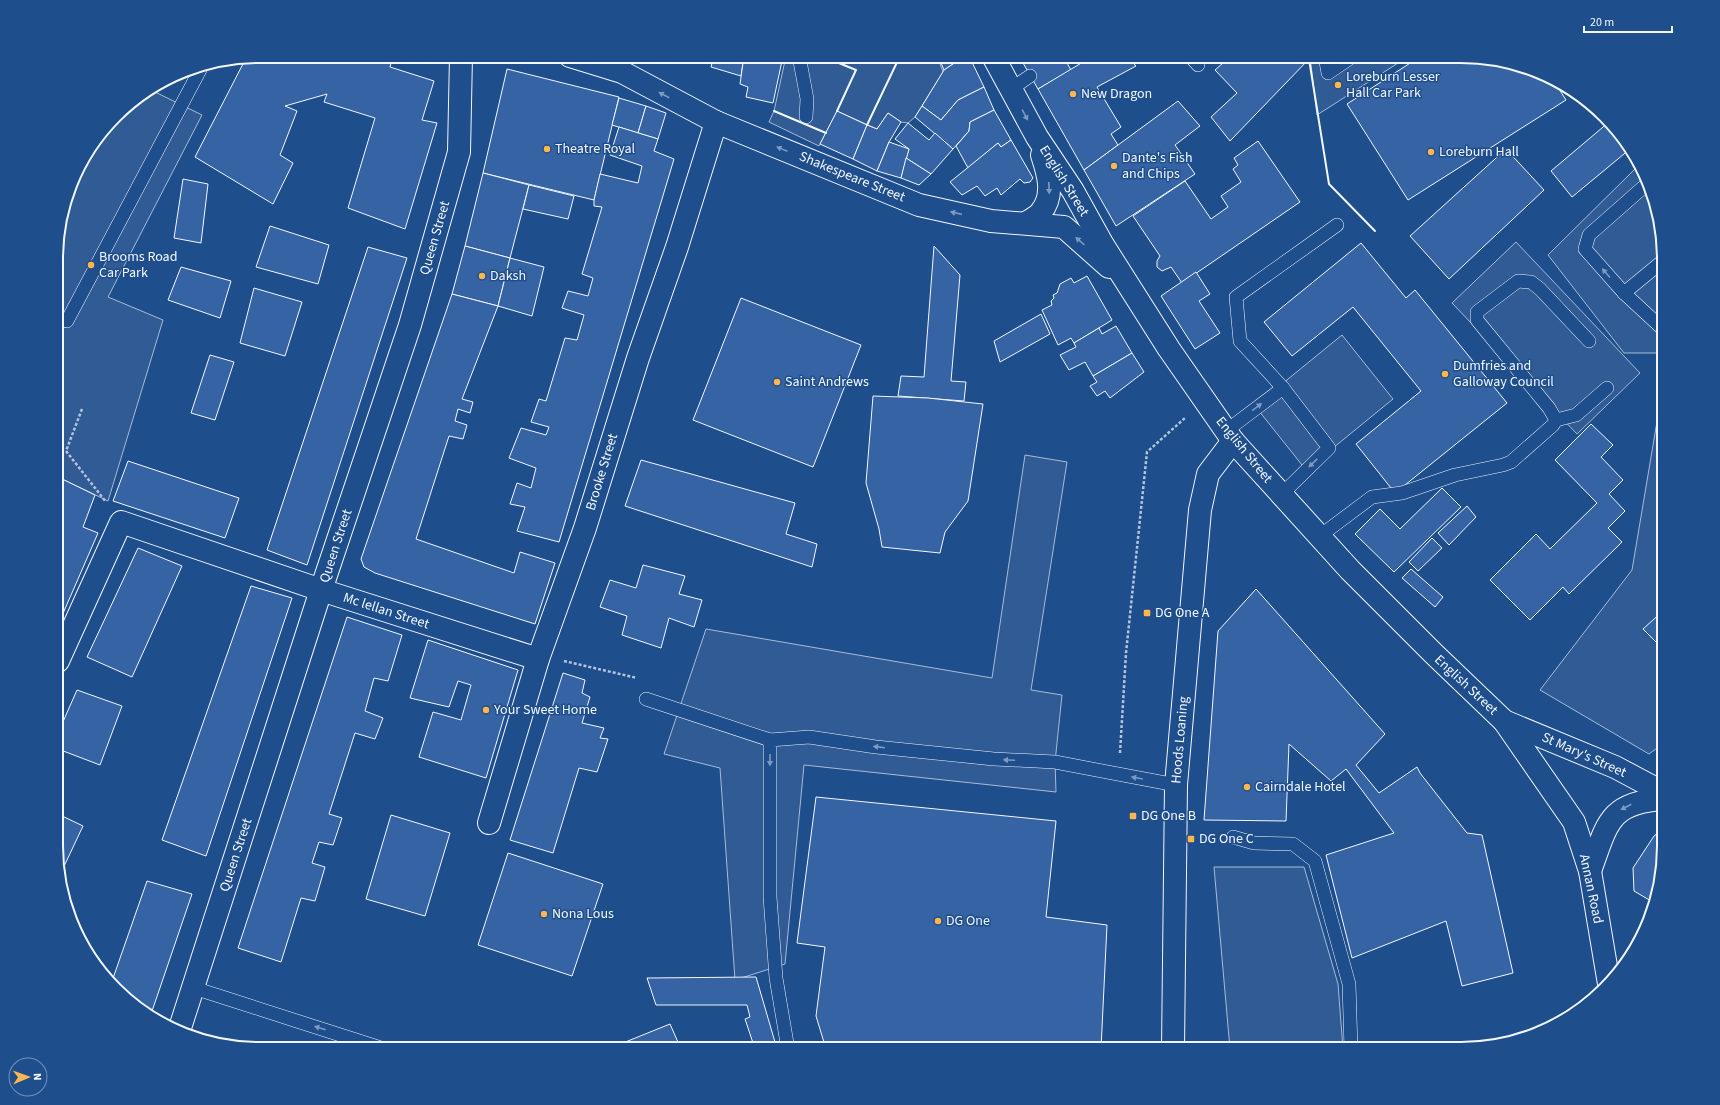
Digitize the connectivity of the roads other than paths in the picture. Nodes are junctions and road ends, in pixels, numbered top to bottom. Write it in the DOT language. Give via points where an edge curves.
graph roads {
  1 [pos="461,63"];
  2 [pos="593,63"];
  3 [pos="800,63"];
  4 [pos="997,63"];
  5 [pos="1326,63"];
  6 [pos="1343,63"];
  7 [pos="199,72"];
  8 [pos="1030,76"];
  9 [pos="1011,89"];
  10 [pos="806,117"];
  11 [pos="716,122"];
  12 [pos="1036,137"];
  13 [pos="1643,187"];
  14 [pos="1026,223"];
  15 [pos="1337,224"];
  16 [pos="1657,266"];
  17 [pos="1129,286"];
  18 [pos="1624,294"];
  19 [pos="67,321"];
  20 [pos="1657,324"];
  21 [pos="1589,341"];
  22 [pos="1283,388"];
  23 [pos="1607,388"];
  24 [pos="1556,420"];
  25 [pos="1230,436"];
  26 [pos="1282,494"];
  27 [pos="1320,536"];
  28 [pos="321,590"];
  29 [pos="63,650"];
  30 [pos="539,657"];
  31 [pos="646,699"];
  32 [pos="1504,721"];
  33 [pos="770,740"];
  34 [pos="1176,784"];
  35 [pos="1657,789"];
  36 [pos="1657,799"];
  37 [pos="489,823"];
  38 [pos="1233,837"];
  39 [pos="1590,871"];
  40 [pos="1608,976"];
  41 [pos="194,988"];
  42 [pos="181,1026"];
  43 [pos="362,1042"];
  44 [pos="787,1042"];
  45 [pos="1173,1042"];
  46 [pos="1351,1042"];
  1 -- 28 [label="street, Queen Street" via="459,152 410,326"];
  11 -- 2 [label="street, Shakespeare Street, one-way" via="622,72"];
  3 -- 10 [label="lane" via="807,99"];
  4 -- 9 [label="street, English Street"];
  5 -- 6 [label="lane" via="1328,73"];
  7 -- 19 [label="lane"];
  8 -- 9 [label="lane"];
  9 -- 12 [label="street, English Street, one-way"];
  14 -- 11 [label="street, Shakespeare Street, one-way" via="992,221 919,205"];
  11 -- 30 [label="street, Brooke Street" via="585,528"];
  12 -- 14 [label="street, English Street, one-way" via="1049,176 1049,196 1042,212"];
  12 -- 17 [label="street, English Street" via="1073,191"];
  18 -- 13 [label="lane, one-way" via="1585,249 1589,235"];
  17 -- 14 [label="street, Shakespeare Street, one-way" via="1064,227"];
  15 -- 22 [label="lane" via="1236,297 1240,341"];
  16 -- 18 [label="lane"];
  17 -- 25 [label="street, English Street" via="1169,349"];
  18 -- 20 [label="lane"];
  21 -- 24 [label="lane" via="1540,288 1531,282 1518,281 1477,312 1477,320"];
  25 -- 22 [label="lane, one-way"];
  22 -- 26 [label="lane, one-way" via="1329,448"];
  23 -- 24 [label="lane" via="1576,415"];
  24 -- 27 [label="lane" via="1511,462 1455,475 1402,493 1372,497"];
  25 -- 26 [label="street, English Street"];
  25 -- 34 [label="street, Hoods Loaning" via="1208,474 1200,510"];
  26 -- 27 [label="street, English Street"];
  27 -- 32 [label="street, English Street" via="1350,570"];
  28 -- 29 [label="street, Mc lellan Street" via="121,522"];
  28 -- 30 [label="street, Mc lellan Street"];
  28 -- 41 [label="street, Queen Street"];
  30 -- 37 [label="street, Brooke Street"];
  31 -- 33 [label="lane"];
  32 -- 35 [label="street, St Mary's Street" via="1615,767"];
  32 -- 39 [label="street, Annan Road" via="1574,822"];
  34 -- 33 [label="lane, one-way" via="1055,762 994,759 876,747 809,737"];
  33 -- 44 [label="lane, one-way" via="770,897 776,978"];
  34 -- 45 [label="street, Hoods Loaning"];
  36 -- 39 [label="street, one-way" via="1645,800 1624,807 1610,821"];
  38 -- 46 [label="lane" via="1254,843 1293,844 1315,861 1349,984"];
  39 -- 40 [label="street, Annan Road"];
  41 -- 42 [label="street, Queen Street"];
  43 -- 41 [label="lane, one-way"];
}
